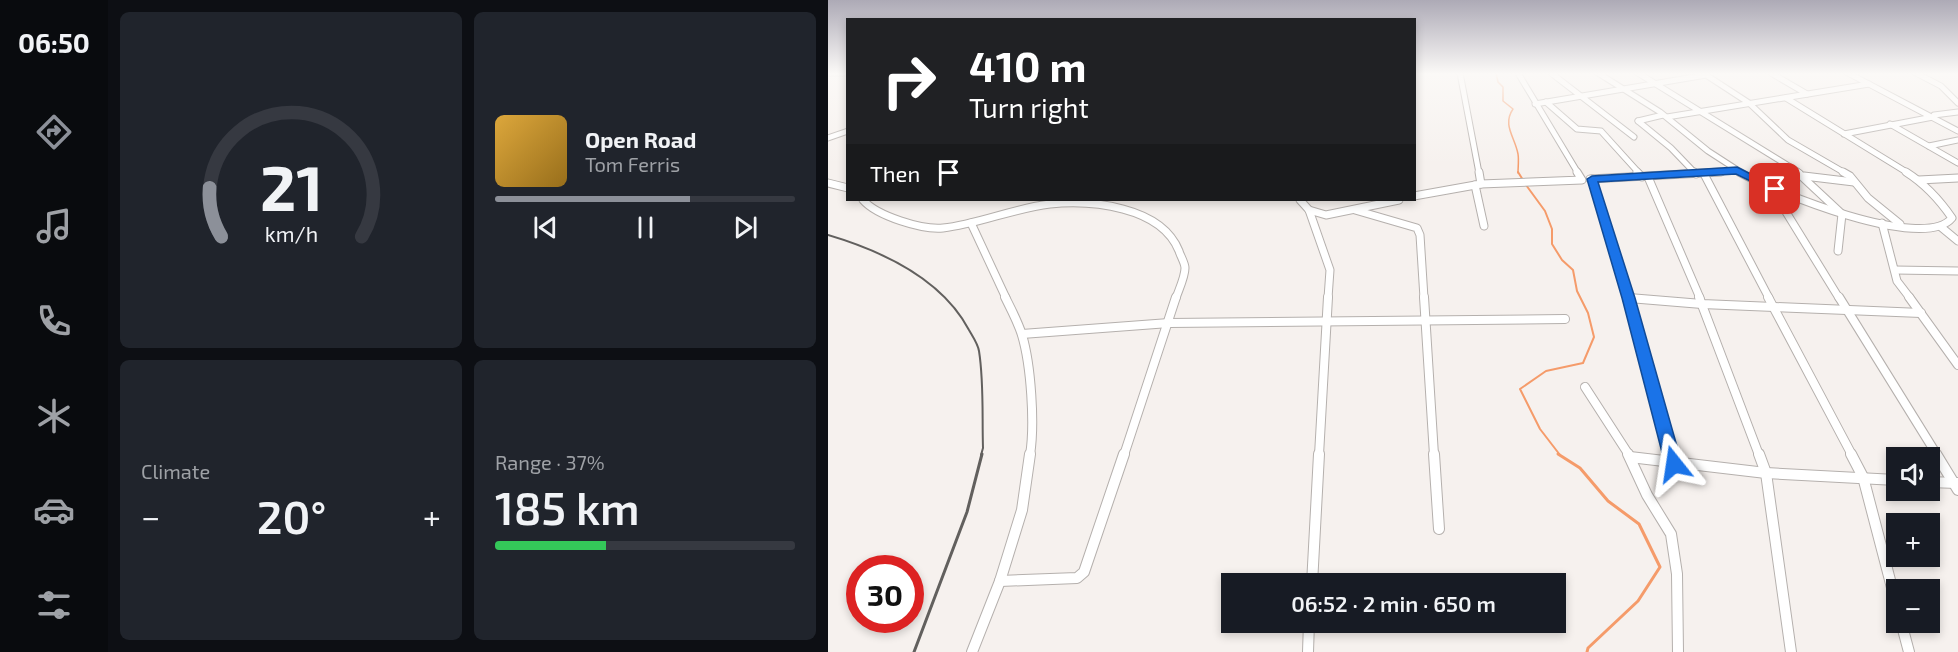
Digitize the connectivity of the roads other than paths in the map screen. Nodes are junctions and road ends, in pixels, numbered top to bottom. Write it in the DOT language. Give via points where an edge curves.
graph roads {
  1 [pos="1465,103"];
  2 [pos="1538,103"];
  3 [pos="1548,103"];
  4 [pos="1588,103"];
  5 [pos="1645,103"];
  6 [pos="1689,103"];
  7 [pos="1740,103"];
  8 [pos="1750,103"];
  9 [pos="1795,103"];
  10 [pos="1908,103"];
  11 [pos="1911,103"];
  12 [pos="1535,104"];
  13 [pos="1700,110"];
  14 [pos="1958,112"];
  15 [pos="1665,116"];
  16 [pos="1934,116"];
  17 [pos="1890,124"];
  18 [pos="1958,129"];
  19 [pos="846,132"];
  20 [pos="1844,134"];
  21 [pos="828,138"];
  22 [pos="1634,138"];
  23 [pos="1958,140"];
  24 [pos="1929,146"];
  25 [pos="1958,163"];
  26 [pos="1737,170"];
  27 [pos="1700,174"];
  28 [pos="1804,176"];
  29 [pos="1645,177"];
  30 [pos="1958,178"];
  31 [pos="1592,179"];
  32 [pos="1582,180"];
  33 [pos="1919,180"];
  34 [pos="1856,182"];
  35 [pos="828,183"];
  36 [pos="1478,184"];
  37 [pos="846,188"];
  38 [pos="1416,196"];
  39 [pos="1793,198"];
  40 [pos="864,201"];
  41 [pos="1301,201"];
  42 [pos="1382,201"];
  43 [pos="1369,206"];
  44 [pos="1309,210"];
  45 [pos="1355,210"];
  46 [pos="1842,214"];
  47 [pos="1326,215"];
  48 [pos="1954,215"];
  49 [pos="1376,216"];
  50 [pos="971,223"];
  51 [pos="1882,223"];
  52 [pos="1902,225"];
  53 [pos="1484,226"];
  54 [pos="1316,227"];
  55 [pos="1941,227"];
  56 [pos="1958,241"];
  57 [pos="1838,251"];
  58 [pos="1895,270"];
  59 [pos="1958,271"];
  60 [pos="1629,298"];
  61 [pos="1702,304"];
  62 [pos="1774,307"];
  63 [pos="1848,310"];
  64 [pos="1921,313"];
  65 [pos="1565,319"];
  66 [pos="1329,321"];
  67 [pos="1427,322"];
  68 [pos="1169,323"];
  69 [pos="1022,334"];
  70 [pos="1957,361"];
  71 [pos="1585,387"];
  72 [pos="1630,457"];
  73 [pos="1674,464"];
  74 [pos="1766,473"];
  75 [pos="1863,477"];
  76 [pos="1886,479"];
  77 [pos="1940,484"];
  78 [pos="1957,486"];
  79 [pos="1439,529"];
  80 [pos="1313,573"];
  81 [pos="1890,579"];
  82 [pos="1000,581"];
  83 [pos="1309,633"];
  84 [pos="1904,633"];
  85 [pos="972,652"];
  86 [pos="1308,652"];
  87 [pos="1678,652"];
  88 [pos="1791,652"];
  89 [pos="1909,652"];
  1 -- 36 [label="street"];
  2 -- 12 [label="street"];
  3 -- 29 [label="street" via="1577,129 1601,131"];
  4 -- 22 [label="street"];
  5 -- 15 [label="street"];
  6 -- 13 [label="street"];
  7 -- 13 [label="street"];
  8 -- 34 [label="street" via="1788,140"];
  9 -- 20 [label="street"];
  10 -- 16 [label="street"];
  11 -- 16 [label="street"];
  12 -- 32 [label="street"];
  13 -- 15 [label="street"];
  13 -- 28 [label="street"];
  14 -- 16 [label="street"];
  15 -- 26 [label="street"];
  15 -- 27 [label="street" via="1638,121"];
  16 -- 17 [label="street"];
  16 -- 18 [label="street"];
  17 -- 20 [label="street"];
  17 -- 24 [label="street"];
  19 -- 21 [label="street"];
  20 -- 33 [label="street"];
  23 -- 24 [label="street"];
  24 -- 25 [label="street"];
  26 -- 27 [label="street"];
  26 -- 39 [label="street"];
  27 -- 29 [label="street"];
  27 -- 62 [label="street"];
  28 -- 34 [label="street"];
  28 -- 46 [label="street"];
  29 -- 31 [label="street"];
  29 -- 61 [label="street"];
  30 -- 33 [label="street"];
  31 -- 32 [label="street"];
  31 -- 60 [label="street"];
  32 -- 36 [label="street"];
  33 -- 48 [label="street"];
  34 -- 52 [label="street" via="1868,198"];
  35 -- 37 [label="street"];
  36 -- 38 [label="street"];
  36 -- 53 [label="street"];
  39 -- 46 [label="street"];
  39 -- 63 [label="street" via="1786,212"];
  40 -- 50 [label="street" via="887,215 926,227"];
  41 -- 44 [label="street"];
  42 -- 43 [label="street"];
  43 -- 45 [label="street"];
  43 -- 49 [label="street"];
  44 -- 47 [label="street"];
  44 -- 54 [label="street"];
  45 -- 47 [label="street"];
  45 -- 49 [label="street"];
  46 -- 51 [label="street"];
  46 -- 57 [label="street"];
  47 -- 54 [label="street"];
  48 -- 55 [label="street"];
  49 -- 67 [label="street" via="1417,228"];
  50 -- 68 [label="street" via="1050,204 1114,206 1141,214 1161,227 1176,244 1185,267"];
  50 -- 69 [label="street"];
  51 -- 52 [label="street"];
  51 -- 58 [label="street"];
  52 -- 55 [label="street"];
  54 -- 66 [label="street" via="1330,270"];
  55 -- 56 [label="street"];
  58 -- 59 [label="street"];
  58 -- 64 [label="street" via="1897,281"];
  60 -- 61 [label="street"];
  60 -- 73 [label="street"];
  61 -- 62 [label="street"];
  61 -- 74 [label="street"];
  62 -- 63 [label="street"];
  62 -- 75 [label="street"];
  63 -- 64 [label="street"];
  63 -- 78 [label="street"];
  64 -- 70 [label="street"];
  65 -- 67 [label="street"];
  66 -- 67 [label="street"];
  66 -- 68 [label="street"];
  66 -- 80 [label="street"];
  67 -- 79 [label="street"];
  68 -- 69 [label="street"];
  68 -- 82 [label="street" via="1084,572 1077,578"];
  69 -- 82 [label="street" via="1028,364 1032,442 1022,510"];
  71 -- 72 [label="street"];
  72 -- 73 [label="street"];
  72 -- 87 [label="street" via="1671,534 1677,574"];
  73 -- 74 [label="street"];
  74 -- 75 [label="street"];
  74 -- 88 [label="street"];
  75 -- 76 [label="street"];
  75 -- 81 [label="street"];
  77 -- 78 [label="street"];
  82 -- 85 [label="street"];
  83 -- 86 [label="street"];
  84 -- 89 [label="street"];
}
